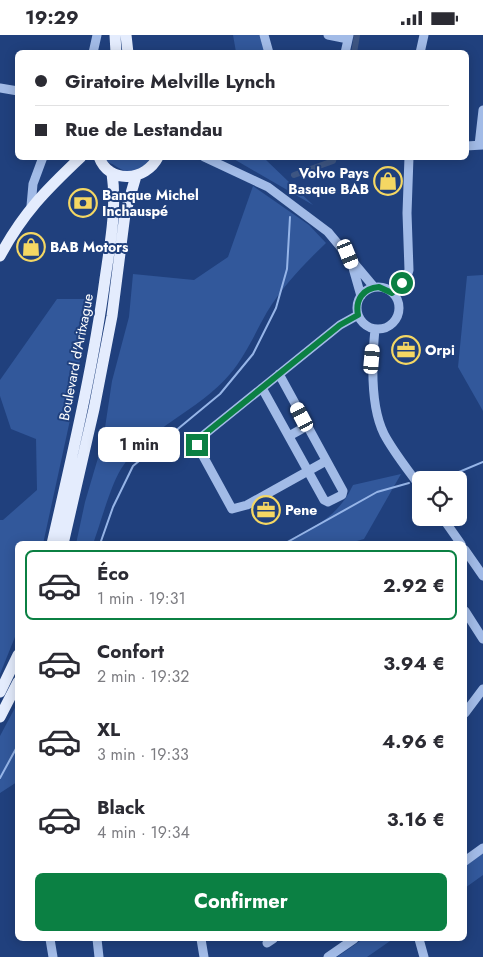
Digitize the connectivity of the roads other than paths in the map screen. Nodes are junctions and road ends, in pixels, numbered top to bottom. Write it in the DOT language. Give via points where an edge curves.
graph roads {
  1 [pos="97,35"];
  2 [pos="115,35"];
  3 [pos="126,35"];
  4 [pos="264,35"];
  5 [pos="328,35"];
  6 [pos="424,35"];
  7 [pos="348,37"];
  8 [pos="94,50"];
  9 [pos="116,50"];
  10 [pos="128,50"];
  11 [pos="268,50"];
  12 [pos="346,50"];
  13 [pos="421,50"];
  14 [pos="0,88"];
  15 [pos="15,90"];
  16 [pos="483,110"];
  17 [pos="481,145"];
  18 [pos="42,160"];
  19 [pos="78,160"];
  20 [pos="88,160"];
  21 [pos="101,160"];
  22 [pos="156,160"];
  23 [pos="210,160"];
  24 [pos="409,160"];
  25 [pos="112,173"];
  26 [pos="136,176"];
  27 [pos="52,185"];
  28 [pos="31,206"];
  29 [pos="348,254"];
  30 [pos="0,256"];
  31 [pos="374,287"];
  32 [pos="392,293"];
  33 [pos="361,296"];
  34 [pos="358,315"];
  35 [pos="374,329"];
  36 [pos="279,374"];
  37 [pos="262,388"];
  38 [pos="307,426"];
  39 [pos="289,436"];
  40 [pos="326,461"];
  41 [pos="308,471"];
  42 [pos="412,475"];
  43 [pos="448,526"];
  44 [pos="53,541"];
  45 [pos="64,541"];
  46 [pos="459,541"];
  47 [pos="467,553"];
  48 [pos="483,576"];
  49 [pos="467,615"];
  50 [pos="483,639"];
  51 [pos="15,661"];
  52 [pos="15,688"];
  53 [pos="483,689"];
  54 [pos="0,692"];
  55 [pos="467,710"];
  56 [pos="0,717"];
  57 [pos="483,848"];
  58 [pos="467,860"];
  59 [pos="50,941"];
  60 [pos="97,941"];
  61 [pos="200,941"];
  62 [pos="350,941"];
  63 [pos="420,941"];
  64 [pos="53,957"];
  65 [pos="99,957"];
  66 [pos="204,957"];
  67 [pos="328,957"];
  68 [pos="424,957"];
  1 -- 8 [label="street"];
  2 -- 9 [label="main road"];
  3 -- 10 [label="main road"];
  4 -- 11 [label="street"];
  5 -- 7 [label="street"];
  6 -- 13 [label="street"];
  7 -- 12 [label="street"];
  14 -- 15 [label="street"];
  16 -- 17 [label="street"];
  18 -- 28 [label="street" via="33,185"];
  19 -- 27 [label="main road"];
  20 -- 27 [label="main road"];
  21 -- 25 [label="main road"];
  22 -- 26 [label="main road" via="148,170"];
  23 -- 29 [label="street" via="268,187 328,231"];
  24 -- 32 [label="street" via="409,270 406,279"];
  25 -- 26 [label="main road"];
  25 -- 44 [label="main road, Boulevard d'Aritxague" via="114,201 100,316"];
  26 -- 45 [label="main road, Boulevard d'Aritxague" via="125,214 112,316 96,399"];
  27 -- 28 [label="main road"];
  28 -- 30 [label="main road"];
  29 -- 31 [label="street"];
  29 -- 33 [label="street"];
  31 -- 32 [label="street"];
  31 -- 33 [label="street"];
  32 -- 35 [label="street" via="399,305 396,318 386,327"];
  33 -- 34 [label="street"];
  34 -- 35 [label="street" via="364,324"];
  34 -- 36 [label="street" via="340,325"];
  35 -- 42 [label="street" via="372,359 380,423 388,441"];
  36 -- 37 [label="street"];
  36 -- 38 [label="street"];
  37 -- 39 [label="street"];
  37 -- 41 [label="street" via="200,438 197,445 228,504 232,509 238,509"];
  38 -- 39 [label="street"];
  38 -- 40 [label="street"];
  39 -- 41 [label="street"];
  40 -- 41 [label="street"];
  40 -- 41 [label="street" via="344,491 342,495 328,502 324,500"];
  43 -- 46 [label="street"];
  47 -- 48 [label="street"];
  49 -- 50 [label="street"];
  51 -- 54 [label="main road"];
  52 -- 56 [label="main road"];
  53 -- 55 [label="street"];
  57 -- 58 [label="street"];
  59 -- 64 [label="street"];
  60 -- 65 [label="street"];
  61 -- 66 [label="street"];
  62 -- 67 [label="street"];
  63 -- 68 [label="street"];
}
